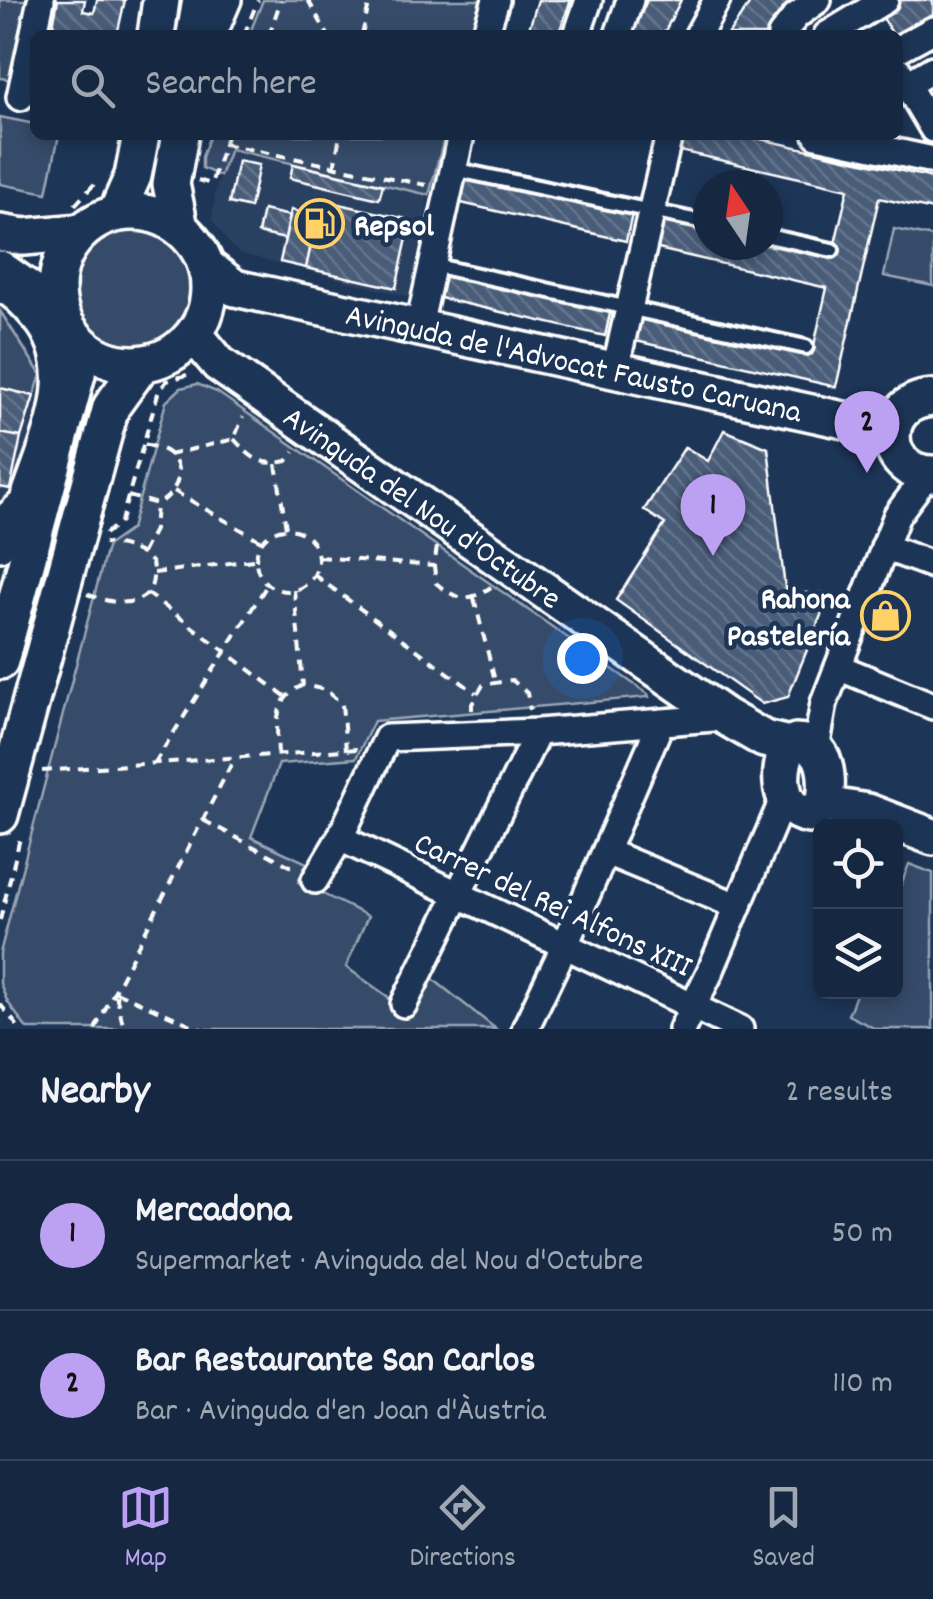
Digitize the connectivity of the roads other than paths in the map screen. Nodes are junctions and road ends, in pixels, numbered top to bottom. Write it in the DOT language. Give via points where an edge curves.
graph roads {
  1 [pos="41,0"];
  2 [pos="162,0"];
  3 [pos="201,0"];
  4 [pos="228,0"];
  5 [pos="496,0"];
  6 [pos="589,0"];
  7 [pos="630,0"];
  8 [pos="717,0"];
  9 [pos="818,0"];
  10 [pos="868,4"];
  11 [pos="34,30"];
  12 [pos="157,30"];
  13 [pos="197,30"];
  14 [pos="215,30"];
  15 [pos="487,30"];
  16 [pos="578,30"];
  17 [pos="620,30"];
  18 [pos="701,30"];
  19 [pos="785,30"];
  20 [pos="834,30"];
  21 [pos="876,30"];
  22 [pos="933,30"];
  23 [pos="30,46"];
  24 [pos="903,47"];
  25 [pos="933,70"];
  26 [pos="903,78"];
  27 [pos="903,80"];
  28 [pos="18,96"];
  29 [pos="933,129"];
  30 [pos="139,140"];
  31 [pos="179,140"];
  32 [pos="459,140"];
  33 [pos="668,140"];
  34 [pos="840,140"];
  35 [pos="933,160"];
  36 [pos="442,171"];
  37 [pos="651,211"];
  38 [pos="117,212"];
  39 [pos="693,220"];
  40 [pos="180,228"];
  41 [pos="81,232"];
  42 [pos="0,234"];
  43 [pos="783,239"];
  44 [pos="832,250"];
  45 [pos="432,265"];
  46 [pos="207,268"];
  47 [pos="0,269"];
  48 [pos="0,289"];
  49 [pos="294,299"];
  50 [pos="630,309"];
  51 [pos="60,311"];
  52 [pos="419,326"];
  53 [pos="81,344"];
  54 [pos="806,348"];
  55 [pos="189,350"];
  56 [pos="615,370"];
  57 [pos="933,398"];
  58 [pos="910,453"];
  59 [pos="20,502"];
  60 [pos="884,547"];
  61 [pos="0,548"];
  62 [pos="933,565"];
  63 [pos="0,661"];
  64 [pos="838,667"];
  65 [pos="933,706"];
  66 [pos="726,717"];
  67 [pos="661,722"];
  68 [pos="535,732"];
  69 [pos="798,770"];
  70 [pos="12,821"];
  71 [pos="933,837"];
  72 [pos="340,838"];
  73 [pos="606,852"];
  74 [pos="316,880"];
  75 [pos="458,894"];
  76 [pos="738,906"];
  77 [pos="565,945"];
  78 [pos="404,1004"];
  79 [pos="694,1005"];
  80 [pos="525,1029"];
  81 [pos="682,1029"];
  82 [pos="740,1029"];
  1 -- 11 [label="street"];
  2 -- 12 [label="street"];
  3 -- 13 [label="street"];
  4 -- 14 [label="street"];
  5 -- 15 [label="street"];
  6 -- 16 [label="street"];
  7 -- 17 [label="street"];
  8 -- 18 [label="street"];
  9 -- 19 [label="street"];
  10 -- 20 [label="street"];
  10 -- 21 [label="street"];
  22 -- 24 [label="street"];
  23 -- 28 [label="street"];
  25 -- 26 [label="street"];
  27 -- 29 [label="street"];
  30 -- 38 [label="street"];
  31 -- 40 [label="street" via="171,184"];
  32 -- 36 [label="street"];
  33 -- 37 [label="street"];
  34 -- 35 [label="street"];
  36 -- 37 [label="lane"];
  36 -- 45 [label="street"];
  37 -- 39 [label="lane"];
  37 -- 50 [label="street"];
  38 -- 40 [label="street" via="154,214"];
  38 -- 41 [label="street"];
  40 -- 46 [label="street"];
  41 -- 42 [label="street"];
  41 -- 51 [label="street" via="59,268"];
  43 -- 44 [label="lane"];
  45 -- 50 [label="lane"];
  45 -- 52 [label="street"];
  46 -- 49 [label="street, Avinguda de l'Advocat Fausto Caruana" via="235,288"];
  46 -- 55 [label="street" via="209,302"];
  47 -- 51 [label="street"];
  48 -- 59 [label="street" via="44,329 57,368 57,394"];
  49 -- 52 [label="street, Avinguda de l'Advocat Fausto Caruana"];
  49 -- 55 [label="street, Avinguda de l'Advocat Fausto Caruana"];
  50 -- 54 [label="lane"];
  50 -- 56 [label="street"];
  51 -- 53 [label="street"];
  52 -- 56 [label="street, Avinguda de l'Advocat Fausto Caruana"];
  53 -- 55 [label="street" via="114,362"];
  53 -- 59 [label="street" via="77,374"];
  55 -- 66 [label="street, Avinguda del Nou d'Octubre"];
  55 -- 70 [label="street" via="111,407"];
  56 -- 58 [label="street, Avinguda de l'Advocat Fausto Caruana" via="853,422"];
  57 -- 58 [label="street, Avinguda de l'Advocat Fausto Caruana" via="911,402"];
  58 -- 60 [label="street"];
  59 -- 61 [label="street"];
  59 -- 63 [label="street"];
  60 -- 62 [label="street"];
  60 -- 64 [label="street"];
  64 -- 65 [label="street"];
  64 -- 69 [label="street"];
  66 -- 67 [label="street"];
  66 -- 69 [label="street, Avinguda del Nou d'Octubre"];
  67 -- 68 [label="street"];
  67 -- 73 [label="street"];
  68 -- 72 [label="street" via="385,743"];
  68 -- 75 [label="street"];
  69 -- 71 [label="street, Avinguda del Nou d'Octubre" via="868,812"];
  69 -- 76 [label="street"];
  72 -- 74 [label="street"];
  72 -- 75 [label="street, Carrer del Rei Alfons XIII"];
  73 -- 76 [label="street"];
  73 -- 77 [label="street"];
  75 -- 77 [label="street, Carrer del Rei Alfons XIII"];
  75 -- 78 [label="street"];
  76 -- 79 [label="street"];
  77 -- 79 [label="street, Carrer del Rei Alfons XIII"];
  77 -- 80 [label="street"];
  79 -- 81 [label="street"];
  79 -- 82 [label="street, Carrer del Rei Alfons XIII"];
}
